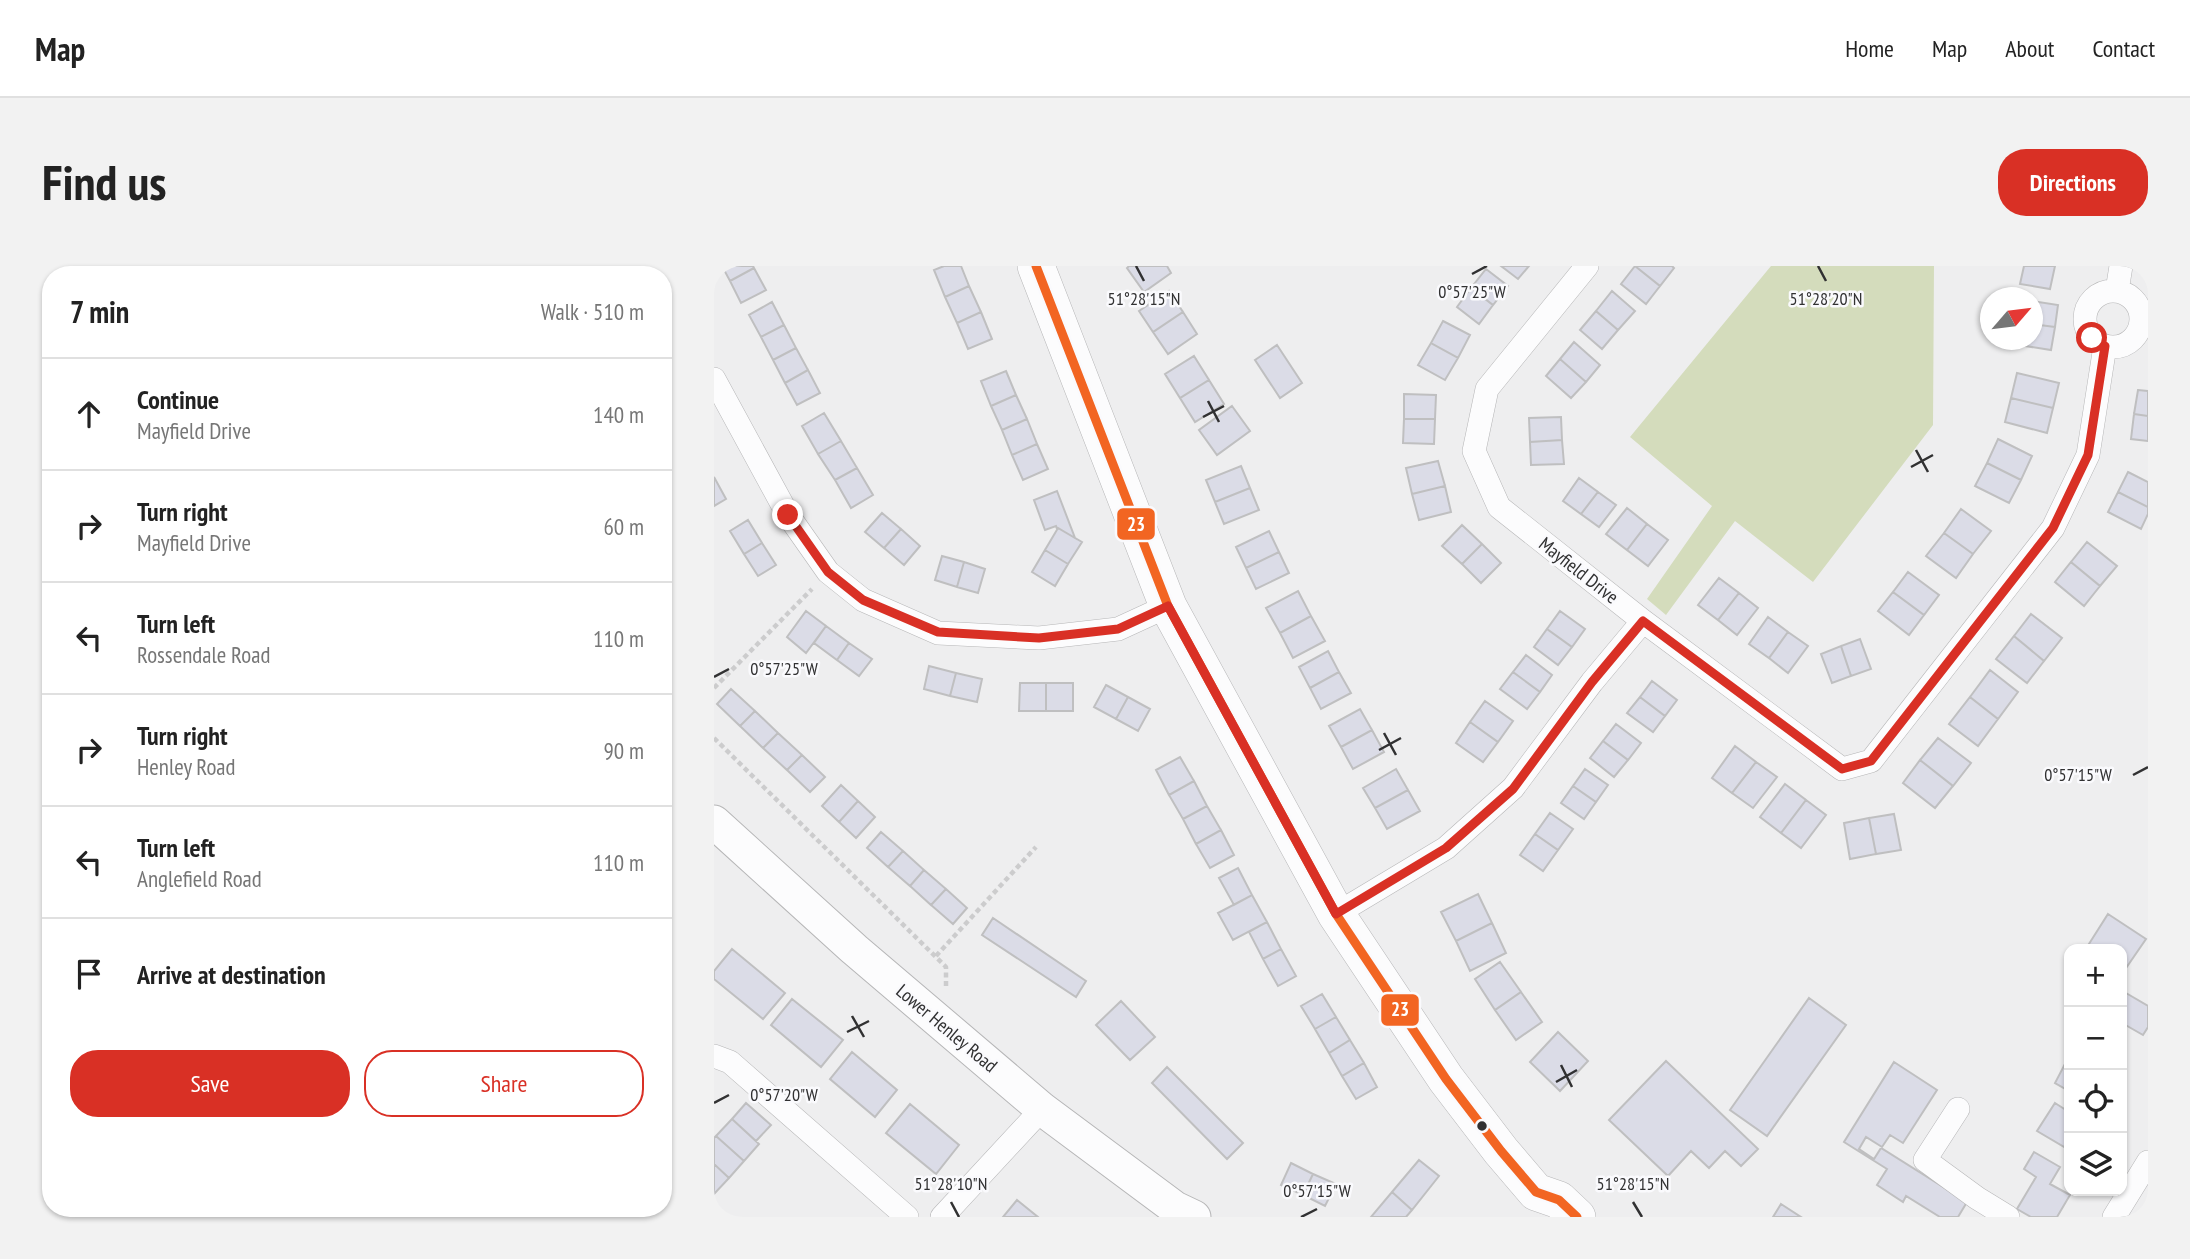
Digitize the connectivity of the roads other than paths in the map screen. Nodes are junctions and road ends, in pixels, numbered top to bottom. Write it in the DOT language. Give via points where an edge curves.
graph roads {
  1 [pos="1036,266"];
  2 [pos="1587,266"];
  3 [pos="2121,266"];
  4 [pos="2117,291"];
  5 [pos="2105,346"];
  6 [pos="714,379"];
  7 [pos="1168,606"];
  8 [pos="1643,621"];
  9 [pos="714,822"];
  10 [pos="1336,914"];
  11 [pos="714,1056"];
  12 [pos="1042,1109"];
  13 [pos="1958,1110"];
  14 [pos="2148,1163"];
  15 [pos="1539,1204"];
  16 [pos="907,1217"];
  17 [pos="942,1217"];
  18 [pos="1194,1217"];
  19 [pos="1577,1217"];
  20 [pos="2008,1217"];
  21 [pos="2113,1217"];
  1 -- 7 [label="main road"];
  2 -- 8 [label="street, Mayfield Drive" via="1488,389 1474,451 1499,507"];
  3 -- 4 [label="street"];
  4 -- 5 [label="street" via="2098,295 2085,316 2087,331"];
  4 -- 5 [label="street" via="2135,302 2141,321 2127,342"];
  5 -- 8 [label="street, Mayfield Drive" via="2088,455 2053,528 1871,761 1842,769"];
  6 -- 7 [label="street" via="788,515 828,572 863,600 938,632 1039,638 1118,629"];
  7 -- 10 [label="main road"];
  8 -- 10 [label="street" via="1513,789 1446,848"];
  9 -- 12 [label="main road, Lower Henley Road"];
  10 -- 15 [label="main road" via="1446,1079"];
  11 -- 16 [label="street" via="730,1062"];
  12 -- 17 [label="street"];
  12 -- 18 [label="main road, Lower Henley Road" via="1175,1208"];
  13 -- 20 [label="street" via="1925,1160"];
  14 -- 21 [label="street"];
  15 -- 19 [label="main road" via="1559,1200"];
}
